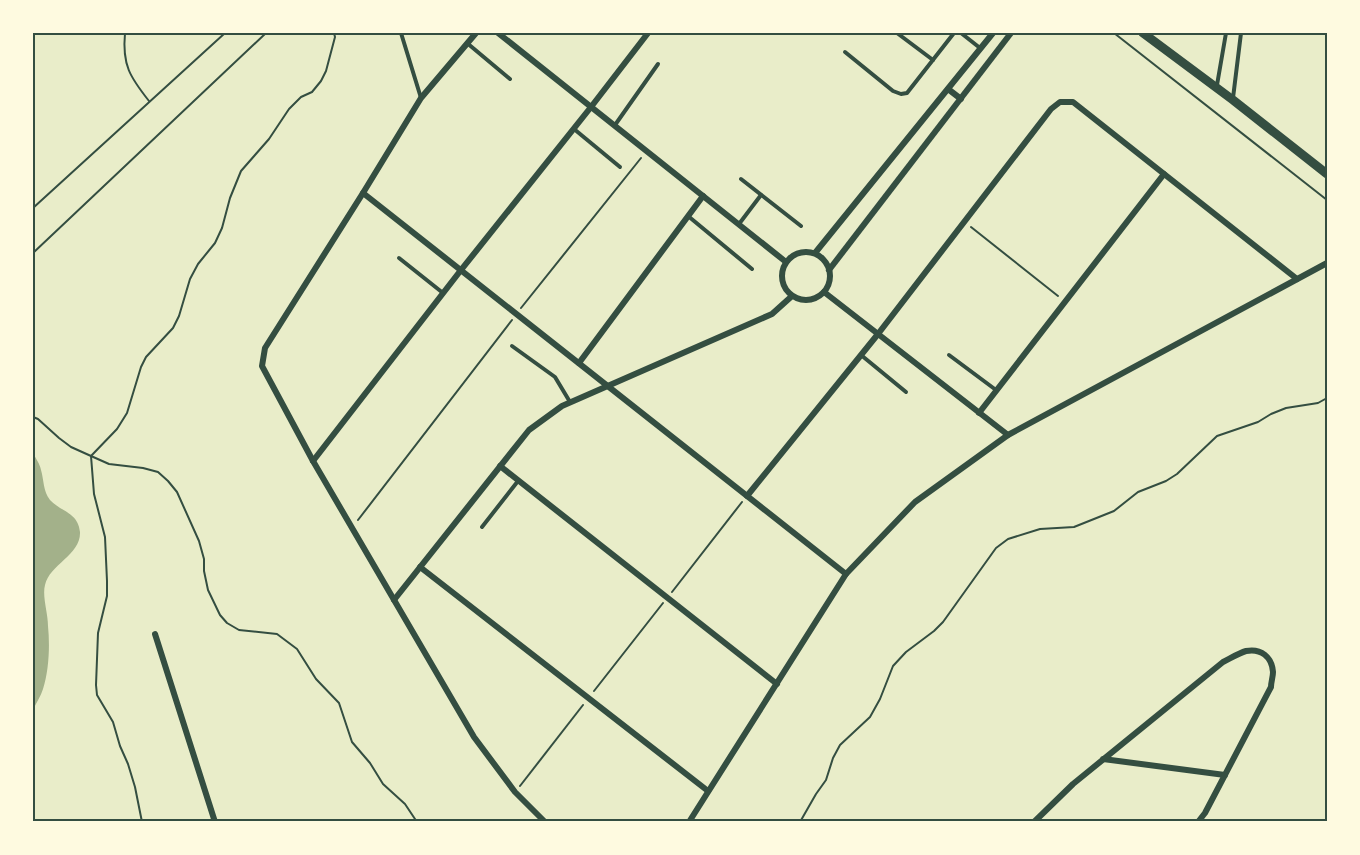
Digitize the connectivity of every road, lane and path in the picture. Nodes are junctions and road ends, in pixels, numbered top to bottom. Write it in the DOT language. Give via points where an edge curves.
graph roads {
  1 [pos="125,33"];
  2 [pos="225,33"];
  3 [pos="266,33"];
  4 [pos="334,33"];
  5 [pos="401,33"];
  6 [pos="476,33"];
  7 [pos="498,33"];
  8 [pos="648,33"];
  9 [pos="897,33"];
  10 [pos="954,33"];
  11 [pos="962,33"];
  12 [pos="993,33"];
  13 [pos="1011,33"];
  14 [pos="1114,33"];
  15 [pos="1143,33"];
  16 [pos="1226,33"];
  17 [pos="1241,33"];
  18 [pos="467,44"];
  19 [pos="980,48"];
  20 [pos="845,52"];
  21 [pos="933,60"];
  22 [pos="658,64"];
  23 [pos="510,79"];
  24 [pos="948,89"];
  25 [pos="1217,89"];
  26 [pos="421,98"];
  27 [pos="960,99"];
  28 [pos="1233,100"];
  29 [pos="149,102"];
  30 [pos="591,107"];
  31 [pos="614,125"];
  32 [pos="573,129"];
  33 [pos="647,151"];
  34 [pos="620,167"];
  35 [pos="1164,174"];
  36 [pos="1327,174"];
  37 [pos="741,179"];
  38 [pos="363,194"];
  39 [pos="761,195"];
  40 [pos="703,196"];
  41 [pos="1327,200"];
  42 [pos="33,208"];
  43 [pos="688,216"];
  44 [pos="964,221"];
  45 [pos="738,224"];
  46 [pos="801,226"];
  47 [pos="33,253"];
  48 [pos="815,253"];
  49 [pos="399,258"];
  50 [pos="786,262"];
  51 [pos="1327,263"];
  52 [pos="752,269"];
  53 [pos="460,270"];
  54 [pos="829,270"];
  55 [pos="1297,279"];
  56 [pos="443,292"];
  57 [pos="824,292"];
  58 [pos="792,296"];
  59 [pos="1066,302"];
  60 [pos="517,314"];
  61 [pos="878,334"];
  62 [pos="512,346"];
  63 [pos="861,355"];
  64 [pos="949,355"];
  65 [pos="579,363"];
  66 [pos="608,386"];
  67 [pos="997,390"];
  68 [pos="906,392"];
  69 [pos="1327,398"];
  70 [pos="570,402"];
  71 [pos="979,413"];
  72 [pos="33,417"];
  73 [pos="1008,435"];
  74 [pos="91,456"];
  75 [pos="313,461"];
  76 [pos="500,466"];
  77 [pos="518,480"];
  78 [pos="747,496"];
  79 [pos="352,527"];
  80 [pos="482,527"];
  81 [pos="420,567"];
  82 [pos="846,574"];
  83 [pos="667,598"];
  84 [pos="394,600"];
  85 [pos="155,634"];
  86 [pos="777,684"];
  87 [pos="589,698"];
  88 [pos="1102,759"];
  89 [pos="1225,775"];
  90 [pos="708,791"];
  91 [pos="515,792"];
  92 [pos="142,822"];
  93 [pos="215,822"];
  94 [pos="417,822"];
  95 [pos="545,822"];
  96 [pos="689,822"];
  97 [pos="800,822"];
  98 [pos="1034,822"];
  99 [pos="1198,822"];
  1 -- 29 [label="path" via="126,62 132,80"];
  2 -- 29 [label="path"];
  3 -- 47 [label="path"];
  4 -- 74 [label="path" via="321,81 289,109 269,140 241,171 222,228 190,279 173,328 141,366 127,413 117,429"];
  5 -- 26 [label="lane"];
  6 -- 18 [label="street"];
  7 -- 30 [label="street"];
  8 -- 30 [label="street"];
  9 -- 21 [label="lane"];
  10 -- 21 [label="lane"];
  11 -- 19 [label="lane"];
  12 -- 19 [label="street"];
  13 -- 27 [label="street"];
  14 -- 41 [label="path"];
  15 -- 25 [label="street"];
  16 -- 25 [label="lane"];
  17 -- 28 [label="lane"];
  18 -- 23 [label="lane"];
  18 -- 26 [label="street"];
  19 -- 24 [label="street"];
  20 -- 21 [label="lane" via="893,91 901,93 907,93"];
  22 -- 31 [label="lane"];
  24 -- 27 [label="street"];
  24 -- 48 [label="street"];
  25 -- 28 [label="street"];
  26 -- 38 [label="street"];
  27 -- 54 [label="street"];
  28 -- 36 [label="street"];
  29 -- 42 [label="path"];
  30 -- 31 [label="street"];
  30 -- 32 [label="street"];
  31 -- 33 [label="street"];
  32 -- 34 [label="lane"];
  32 -- 53 [label="street"];
  33 -- 40 [label="street"];
  33 -- 60 [label="path"];
  35 -- 44 [label="street" via="1073,102 1060,102"];
  35 -- 55 [label="street"];
  35 -- 59 [label="street"];
  37 -- 39 [label="lane"];
  38 -- 53 [label="street"];
  38 -- 75 [label="street" via="265,348 262,366"];
  39 -- 45 [label="lane"];
  39 -- 46 [label="lane"];
  40 -- 43 [label="street"];
  40 -- 45 [label="street"];
  43 -- 52 [label="lane"];
  43 -- 65 [label="street"];
  44 -- 59 [label="path"];
  44 -- 61 [label="street"];
  45 -- 50 [label="street"];
  48 -- 50 [label="street" via="803,252"];
  48 -- 54 [label="street"];
  49 -- 56 [label="lane"];
  50 -- 58 [label="street" via="781,276"];
  51 -- 55 [label="street"];
  53 -- 56 [label="street"];
  53 -- 60 [label="street"];
  54 -- 57 [label="street"];
  55 -- 73 [label="street"];
  56 -- 75 [label="street"];
  57 -- 58 [label="street" via="814,299"];
  57 -- 61 [label="street"];
  58 -- 66 [label="street" via="772,314"];
  59 -- 67 [label="street"];
  60 -- 65 [label="street"];
  60 -- 79 [label="path"];
  61 -- 63 [label="street"];
  61 -- 71 [label="street"];
  62 -- 70 [label="lane" via="555,377"];
  63 -- 68 [label="lane"];
  63 -- 78 [label="street"];
  64 -- 67 [label="lane"];
  65 -- 66 [label="street"];
  66 -- 70 [label="street"];
  66 -- 78 [label="street"];
  67 -- 71 [label="street"];
  69 -- 97 [label="path" via="1286,408 1216,436 1177,474 1138,492 1114,511 1074,527 1040,529 1008,539 996,548 943,622 893,666 870,717 840,745 826,780"];
  70 -- 76 [label="street" via="530,430"];
  71 -- 73 [label="street"];
  72 -- 74 [label="path" via="71,447"];
  73 -- 82 [label="street" via="915,502"];
  74 -- 92 [label="path" via="94,494 105,537 107,581 98,633 96,685 128,764"];
  74 -- 94 [label="path" via="109,464 158,472 168,481 199,541 208,590 220,615 239,630 277,634 297,649 316,679 339,703 352,742"];
  75 -- 79 [label="street"];
  76 -- 77 [label="street"];
  76 -- 81 [label="street"];
  77 -- 80 [label="lane"];
  77 -- 83 [label="street"];
  78 -- 82 [label="street"];
  78 -- 83 [label="path"];
  79 -- 84 [label="street"];
  81 -- 84 [label="street"];
  81 -- 87 [label="street"];
  82 -- 86 [label="street"];
  83 -- 86 [label="street"];
  83 -- 87 [label="path"];
  84 -- 91 [label="street" via="474,737"];
  85 -- 93 [label="street"];
  86 -- 90 [label="street"];
  87 -- 90 [label="street"];
  87 -- 91 [label="path"];
  88 -- 89 [label="street"];
  88 -- 89 [label="street" via="1224,662 1246,651 1261,652 1271,663 1270,687"];
  88 -- 98 [label="street"];
  89 -- 99 [label="street"];
  90 -- 96 [label="street"];
  91 -- 95 [label="street"];
}
